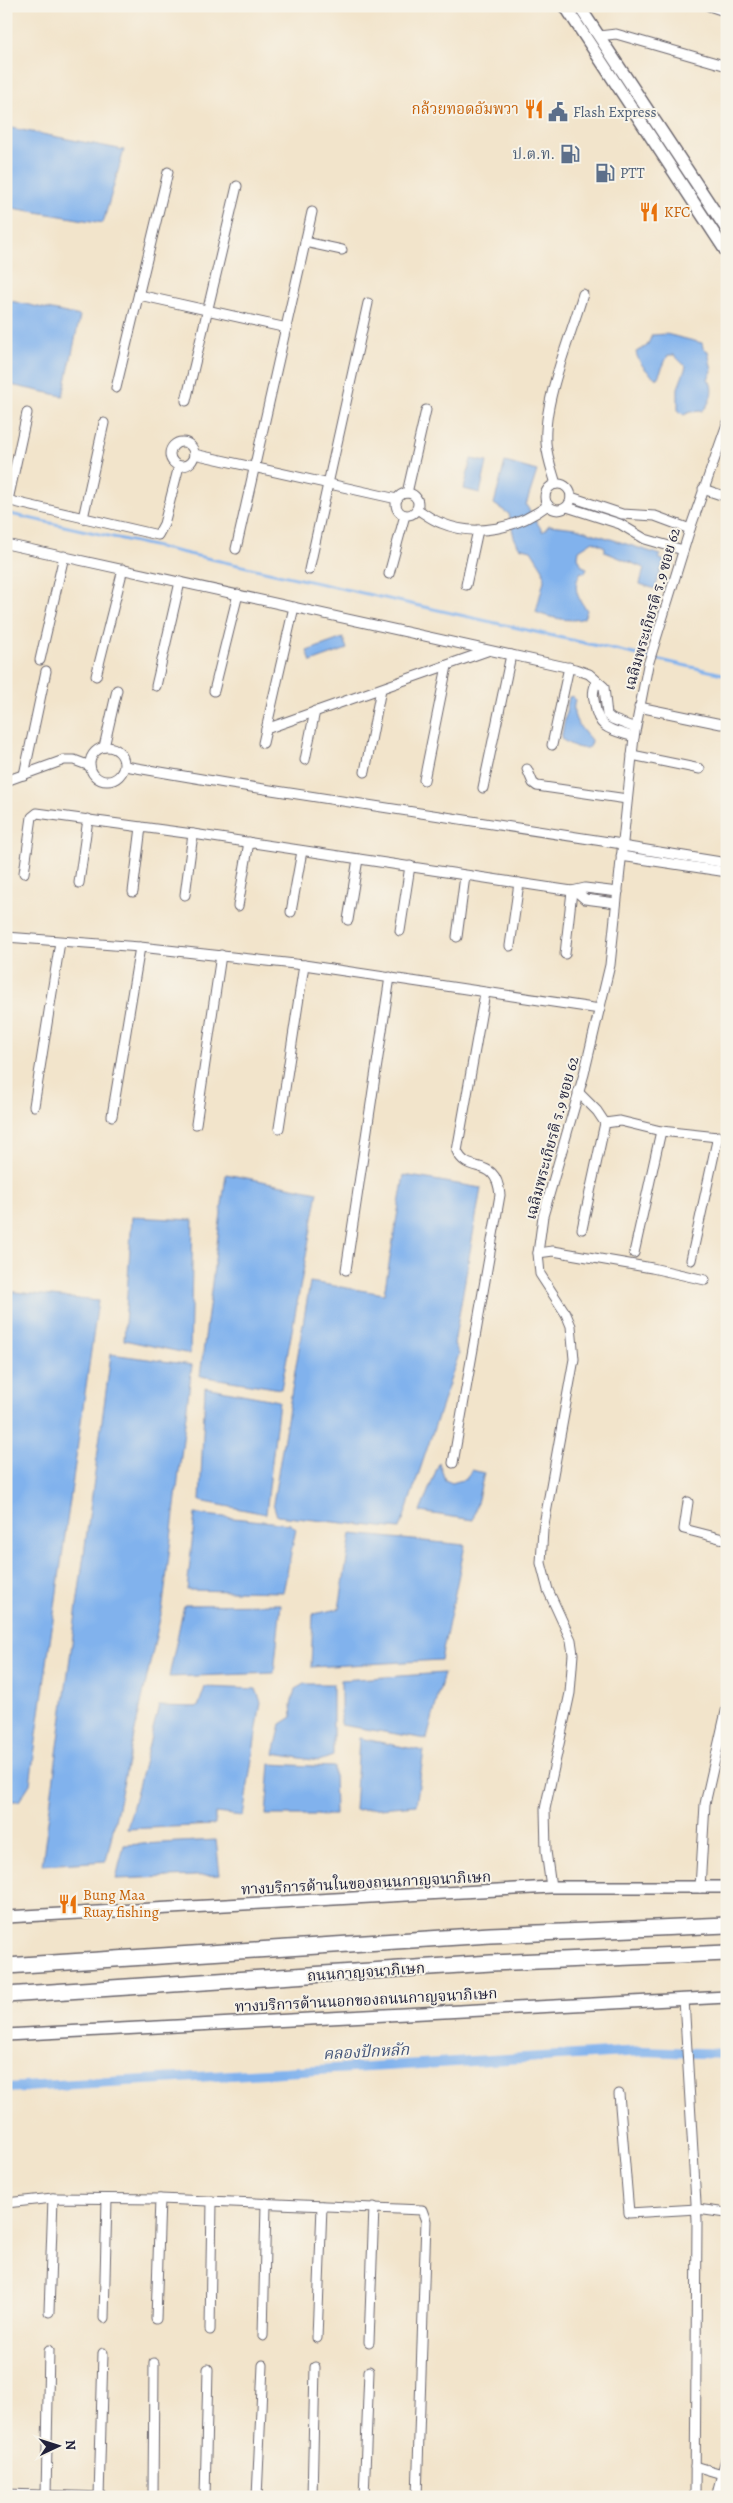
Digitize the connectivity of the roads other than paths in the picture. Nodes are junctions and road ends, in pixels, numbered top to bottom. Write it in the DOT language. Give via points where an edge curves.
graph roads {
  1 [pos="565,6"];
  2 [pos="709,6"];
  3 [pos="582,8"];
  4 [pos="727,12"];
  5 [pos="599,36"];
  6 [pos="727,66"];
  7 [pos="168,172"];
  8 [pos="237,186"];
  9 [pos="312,212"];
  10 [pos="727,230"];
  11 [pos="305,242"];
  12 [pos="342,250"];
  13 [pos="727,253"];
  14 [pos="583,294"];
  15 [pos="139,295"];
  16 [pos="368,303"];
  17 [pos="207,311"];
  18 [pos="287,328"];
  19 [pos="116,388"];
  20 [pos="186,401"];
  21 [pos="426,410"];
  22 [pos="27,413"];
  23 [pos="104,423"];
  24 [pos="727,424"];
  25 [pos="194,454"];
  26 [pos="179,466"];
  27 [pos="255,467"];
  28 [pos="328,482"];
  29 [pos="556,484"];
  30 [pos="703,489"];
  31 [pos="407,493"];
  32 [pos="571,497"];
  33 [pos="727,497"];
  34 [pos="397,499"];
  35 [pos="7,500"];
  36 [pos="548,505"];
  37 [pos="567,507"];
  38 [pos="417,509"];
  39 [pos="622,514"];
  40 [pos="405,515"];
  41 [pos="83,518"];
  42 [pos="620,524"];
  43 [pos="690,529"];
  44 [pos="478,530"];
  45 [pos="6,544"];
  46 [pos="236,549"];
  47 [pos="683,550"];
  48 [pos="64,556"];
  49 [pos="123,569"];
  50 [pos="309,570"];
  51 [pos="389,574"];
  52 [pos="180,582"];
  53 [pos="466,585"];
  54 [pos="238,594"];
  55 [pos="294,607"];
  56 [pos="488,651"];
  57 [pos="511,655"];
  58 [pos="40,660"];
  59 [pos="447,666"];
  60 [pos="569,667"];
  61 [pos="46,671"];
  62 [pos="96,676"];
  63 [pos="156,686"];
  64 [pos="381,689"];
  65 [pos="117,690"];
  66 [pos="214,691"];
  67 [pos="639,707"];
  68 [pos="315,711"];
  69 [pos="727,723"];
  70 [pos="266,728"];
  71 [pos="635,732"];
  72 [pos="262,743"];
  73 [pos="552,744"];
  74 [pos="104,747"];
  75 [pos="632,755"];
  76 [pos="305,760"];
  77 [pos="90,766"];
  78 [pos="125,766"];
  79 [pos="527,769"];
  80 [pos="700,769"];
  81 [pos="365,772"];
  82 [pos="24,775"];
  83 [pos="424,780"];
  84 [pos="6,781"];
  85 [pos="483,788"];
  86 [pos="627,799"];
  87 [pos="88,819"];
  88 [pos="141,827"];
  89 [pos="193,834"];
  90 [pos="249,842"];
  91 [pos="622,845"];
  92 [pos="302,851"];
  93 [pos="620,856"];
  94 [pos="358,859"];
  95 [pos="727,863"];
  96 [pos="410,866"];
  97 [pos="24,872"];
  98 [pos="727,872"];
  99 [pos="465,876"];
  100 [pos="79,883"];
  101 [pos="518,883"];
  102 [pos="575,891"];
  103 [pos="133,892"];
  104 [pos="618,892"];
  105 [pos="185,895"];
  106 [pos="616,903"];
  107 [pos="238,906"];
  108 [pos="291,912"];
  109 [pos="348,920"];
  110 [pos="400,931"];
  111 [pos="6,937"];
  112 [pos="457,937"];
  113 [pos="60,942"];
  114 [pos="510,946"];
  115 [pos="140,947"];
  116 [pos="565,954"];
  117 [pos="221,955"];
  118 [pos="304,965"];
  119 [pos="390,977"];
  120 [pos="485,993"];
  121 [pos="600,1009"];
  122 [pos="578,1092"];
  123 [pos="34,1106"];
  124 [pos="112,1116"];
  125 [pos="605,1123"];
  126 [pos="196,1124"];
  127 [pos="279,1128"];
  128 [pos="661,1131"];
  129 [pos="722,1137"];
  130 [pos="582,1229"];
  131 [pos="538,1253"];
  132 [pos="634,1254"];
  133 [pos="691,1260"];
  134 [pos="346,1270"];
  135 [pos="705,1280"];
  136 [pos="453,1463"];
  137 [pos="688,1502"];
  138 [pos="727,1540"];
  139 [pos="727,1707"];
  140 [pos="551,1887"];
  141 [pos="700,1888"];
  142 [pos="727,1888"];
  143 [pos="6,1916"];
  144 [pos="727,1925"];
  145 [pos="727,1953"];
  146 [pos="6,1966"];
  147 [pos="6,1995"];
  148 [pos="727,1997"];
  149 [pos="684,1999"];
  150 [pos="6,2035"];
  151 [pos="619,2094"];
  152 [pos="53,2198"];
  153 [pos="107,2198"];
  154 [pos="160,2200"];
  155 [pos="212,2202"];
  156 [pos="6,2203"];
  157 [pos="266,2204"];
  158 [pos="322,2206"];
  159 [pos="374,2207"];
  160 [pos="696,2209"];
  161 [pos="726,2210"];
  162 [pos="49,2312"];
  163 [pos="104,2318"];
  164 [pos="156,2319"];
  165 [pos="210,2330"];
  166 [pos="263,2336"];
  167 [pos="317,2338"];
  168 [pos="369,2342"];
  169 [pos="50,2350"];
  170 [pos="103,2353"];
  171 [pos="154,2363"];
  172 [pos="263,2365"];
  173 [pos="315,2366"];
  174 [pos="208,2369"];
  175 [pos="369,2372"];
  176 [pos="727,2455"];
  177 [pos="695,2466"];
  178 [pos="722,2474"];
  179 [pos="6,2494"];
  180 [pos="46,2495"];
  181 [pos="99,2496"];
  182 [pos="105,2497"];
  183 [pos="153,2497"];
  184 [pos="205,2497"];
  185 [pos="257,2497"];
  186 [pos="312,2497"];
  187 [pos="364,2497"];
  188 [pos="417,2497"];
  189 [pos="695,2497"];
  190 [pos="716,2497"];
  1 -- 13 [label="main road"];
  2 -- 4 [label="street"];
  3 -- 5 [label="main road"];
  5 -- 6 [label="street" via="616,34"];
  5 -- 10 [label="main road"];
  7 -- 15 [label="street"];
  8 -- 17 [label="street"];
  9 -- 11 [label="street"];
  11 -- 12 [label="street"];
  11 -- 18 [label="street"];
  14 -- 29 [label="street" via="546,423 548,458"];
  15 -- 17 [label="street"];
  15 -- 19 [label="street"];
  16 -- 28 [label="street"];
  17 -- 18 [label="street"];
  17 -- 20 [label="street"];
  18 -- 27 [label="street"];
  21 -- 31 [label="street"];
  22 -- 35 [label="street"];
  23 -- 41 [label="street"];
  24 -- 30 [label="street, เฉลิมพระเกียรติ ร.9 ซอย 62"];
  25 -- 26 [label="street" via="188,465"];
  25 -- 26 [label="street" via="187,443 174,444 170,457"];
  25 -- 27 [label="street"];
  26 -- 41 [label="street" via="164,524 158,535"];
  27 -- 28 [label="street"];
  27 -- 46 [label="street"];
  28 -- 34 [label="street"];
  28 -- 50 [label="street"];
  29 -- 32 [label="street" via="565,485"];
  29 -- 36 [label="street" via="546,492"];
  30 -- 33 [label="street"];
  30 -- 43 [label="street, เฉลิมพระเกียรติ ร.9 ซอย 62"];
  31 -- 34 [label="street"];
  31 -- 38 [label="street" via="417,499"];
  32 -- 37 [label="street"];
  32 -- 39 [label="street"];
  34 -- 40 [label="street" via="397,510"];
  35 -- 41 [label="street"];
  36 -- 37 [label="street" via="556,510"];
  36 -- 44 [label="street" via="512,526"];
  37 -- 42 [label="street"];
  38 -- 40 [label="street" via="414,514"];
  38 -- 44 [label="street" via="439,523"];
  39 -- 42 [label="street"];
  39 -- 43 [label="street" via="655,516"];
  40 -- 51 [label="street"];
  42 -- 47 [label="street" via="645,539"];
  43 -- 47 [label="street, เฉลิมพระเกียรติ ร.9 ซอย 62"];
  44 -- 53 [label="street"];
  45 -- 48 [label="street"];
  47 -- 67 [label="street, เฉลิมพระเกียรติ ร.9 ซอย 62" via="648,665"];
  48 -- 49 [label="street"];
  48 -- 58 [label="street"];
  49 -- 52 [label="street"];
  49 -- 62 [label="street"];
  52 -- 54 [label="street"];
  52 -- 63 [label="street"];
  54 -- 55 [label="street"];
  54 -- 66 [label="street"];
  55 -- 56 [label="street"];
  55 -- 70 [label="street"];
  56 -- 57 [label="street"];
  56 -- 59 [label="street"];
  57 -- 60 [label="street"];
  57 -- 85 [label="street"];
  59 -- 64 [label="street"];
  59 -- 83 [label="street"];
  60 -- 71 [label="street" via="589,674 596,682 592,690 599,722 604,727"];
  60 -- 73 [label="street"];
  61 -- 82 [label="street"];
  64 -- 68 [label="street"];
  64 -- 81 [label="street"];
  65 -- 74 [label="street"];
  67 -- 69 [label="street"];
  67 -- 71 [label="street, เฉลิมพระเกียรติ ร.9 ซอย 62"];
  68 -- 70 [label="street"];
  68 -- 76 [label="street"];
  70 -- 72 [label="street"];
  71 -- 75 [label="street, เฉลิมพระเกียรติ ร.9 ซอย 62"];
  74 -- 77 [label="street" via="92,756"];
  74 -- 78 [label="street" via="119,751"];
  75 -- 80 [label="street"];
  75 -- 86 [label="street, เฉลิมพระเกียรติ ร.9 ซอย 62"];
  77 -- 78 [label="street" via="95,776 105,781 116,779"];
  77 -- 82 [label="street" via="64,760"];
  78 -- 91 [label="street"];
  79 -- 86 [label="street" via="537,786"];
  82 -- 84 [label="street"];
  86 -- 91 [label="street, เฉลิมพระเกียรติ ร.9 ซอย 62"];
  87 -- 88 [label="street"];
  87 -- 97 [label="street" via="34,814"];
  87 -- 100 [label="street"];
  88 -- 89 [label="street"];
  88 -- 103 [label="street"];
  89 -- 90 [label="street"];
  89 -- 105 [label="street"];
  90 -- 92 [label="street"];
  90 -- 107 [label="street"];
  91 -- 93 [label="street, เฉลิมพระเกียรติ ร.9 ซอย 62"];
  91 -- 95 [label="street"];
  92 -- 94 [label="street"];
  92 -- 108 [label="street"];
  93 -- 98 [label="street"];
  93 -- 104 [label="street, เฉลิมพระเกียรติ ร.9 ซอย 62"];
  94 -- 96 [label="street"];
  94 -- 109 [label="street"];
  96 -- 99 [label="street"];
  96 -- 110 [label="street"];
  99 -- 101 [label="street"];
  99 -- 112 [label="street"];
  101 -- 102 [label="street"];
  101 -- 114 [label="street"];
  102 -- 104 [label="street" via="585,888"];
  102 -- 106 [label="street" via="585,899"];
  102 -- 116 [label="street"];
  104 -- 106 [label="street, เฉลิมพระเกียรติ ร.9 ซอย 62"];
  106 -- 121 [label="street, เฉลิมพระเกียรติ ร.9 ซอย 62" via="610,965"];
  111 -- 113 [label="street"];
  113 -- 115 [label="street"];
  113 -- 123 [label="street"];
  115 -- 117 [label="street"];
  115 -- 124 [label="street"];
  117 -- 118 [label="street"];
  117 -- 126 [label="street"];
  118 -- 119 [label="street"];
  118 -- 127 [label="street"];
  119 -- 120 [label="street"];
  119 -- 134 [label="street"];
  120 -- 121 [label="street"];
  120 -- 136 [label="street" via="457,1151 460,1159 493,1173 499,1183 500,1194"];
  121 -- 122 [label="street, เฉลิมพระเกียรติ ร.9 ซอย 62"];
  122 -- 125 [label="street"];
  122 -- 131 [label="street, เฉลิมพระเกียรติ ร.9 ซอย 62" via="543,1216"];
  125 -- 128 [label="street" via="620,1121"];
  125 -- 130 [label="street"];
  128 -- 129 [label="street"];
  128 -- 132 [label="street"];
  129 -- 133 [label="street"];
  131 -- 135 [label="street" via="554,1251"];
  131 -- 140 [label="street, เฉลิมพระเกียรติ ร.9 ซอย 62" via="540,1274 571,1326 573,1351 543,1530 541,1563 548,1590 571,1640 573,1654 570,1693 545,1809"];
  137 -- 138 [label="street" via="684,1529"];
  139 -- 141 [label="street" via="705,1804"];
  140 -- 141 [label="main road, ทางบริการด้านในของถนนกาญจนาภิเษก"];
  140 -- 143 [label="main road, ทางบริการด้านในของถนนกาญจนาภิเษก"];
  141 -- 142 [label="main road, ทางบริการด้านในของถนนกาญจนาภิเษก"];
  144 -- 146 [label="highway, ถนนกาญจนาภิเษก" via="490,1935"];
  145 -- 147 [label="highway, ถนนกาญจนาภิเษก" via="491,1963"];
  148 -- 149 [label="main road, ทางบริการด้านนอกของถนนกาญจนาภิเษก"];
  149 -- 150 [label="main road, ทางบริการด้านนอกของถนนกาญจนาภิเษก"];
  149 -- 160 [label="street"];
  151 -- 160 [label="street" via="629,2213"];
  152 -- 153 [label="street"];
  152 -- 156 [label="street"];
  152 -- 162 [label="street"];
  153 -- 154 [label="street"];
  153 -- 163 [label="street"];
  154 -- 155 [label="street"];
  154 -- 164 [label="street"];
  155 -- 157 [label="street"];
  155 -- 165 [label="street"];
  157 -- 158 [label="street"];
  157 -- 166 [label="street"];
  158 -- 159 [label="street"];
  158 -- 167 [label="street"];
  159 -- 168 [label="street"];
  159 -- 188 [label="street" via="418,2208 426,2221"];
  160 -- 161 [label="street"];
  160 -- 177 [label="street"];
  169 -- 180 [label="street"];
  170 -- 181 [label="street"];
  171 -- 183 [label="street"];
  172 -- 185 [label="street"];
  173 -- 186 [label="street"];
  174 -- 184 [label="street"];
  175 -- 187 [label="street"];
  176 -- 178 [label="street"];
  177 -- 178 [label="street"];
  177 -- 189 [label="street"];
  178 -- 190 [label="street"];
  179 -- 180 [label="street"];
  180 -- 181 [label="street"];
  181 -- 182 [label="street"];
}
